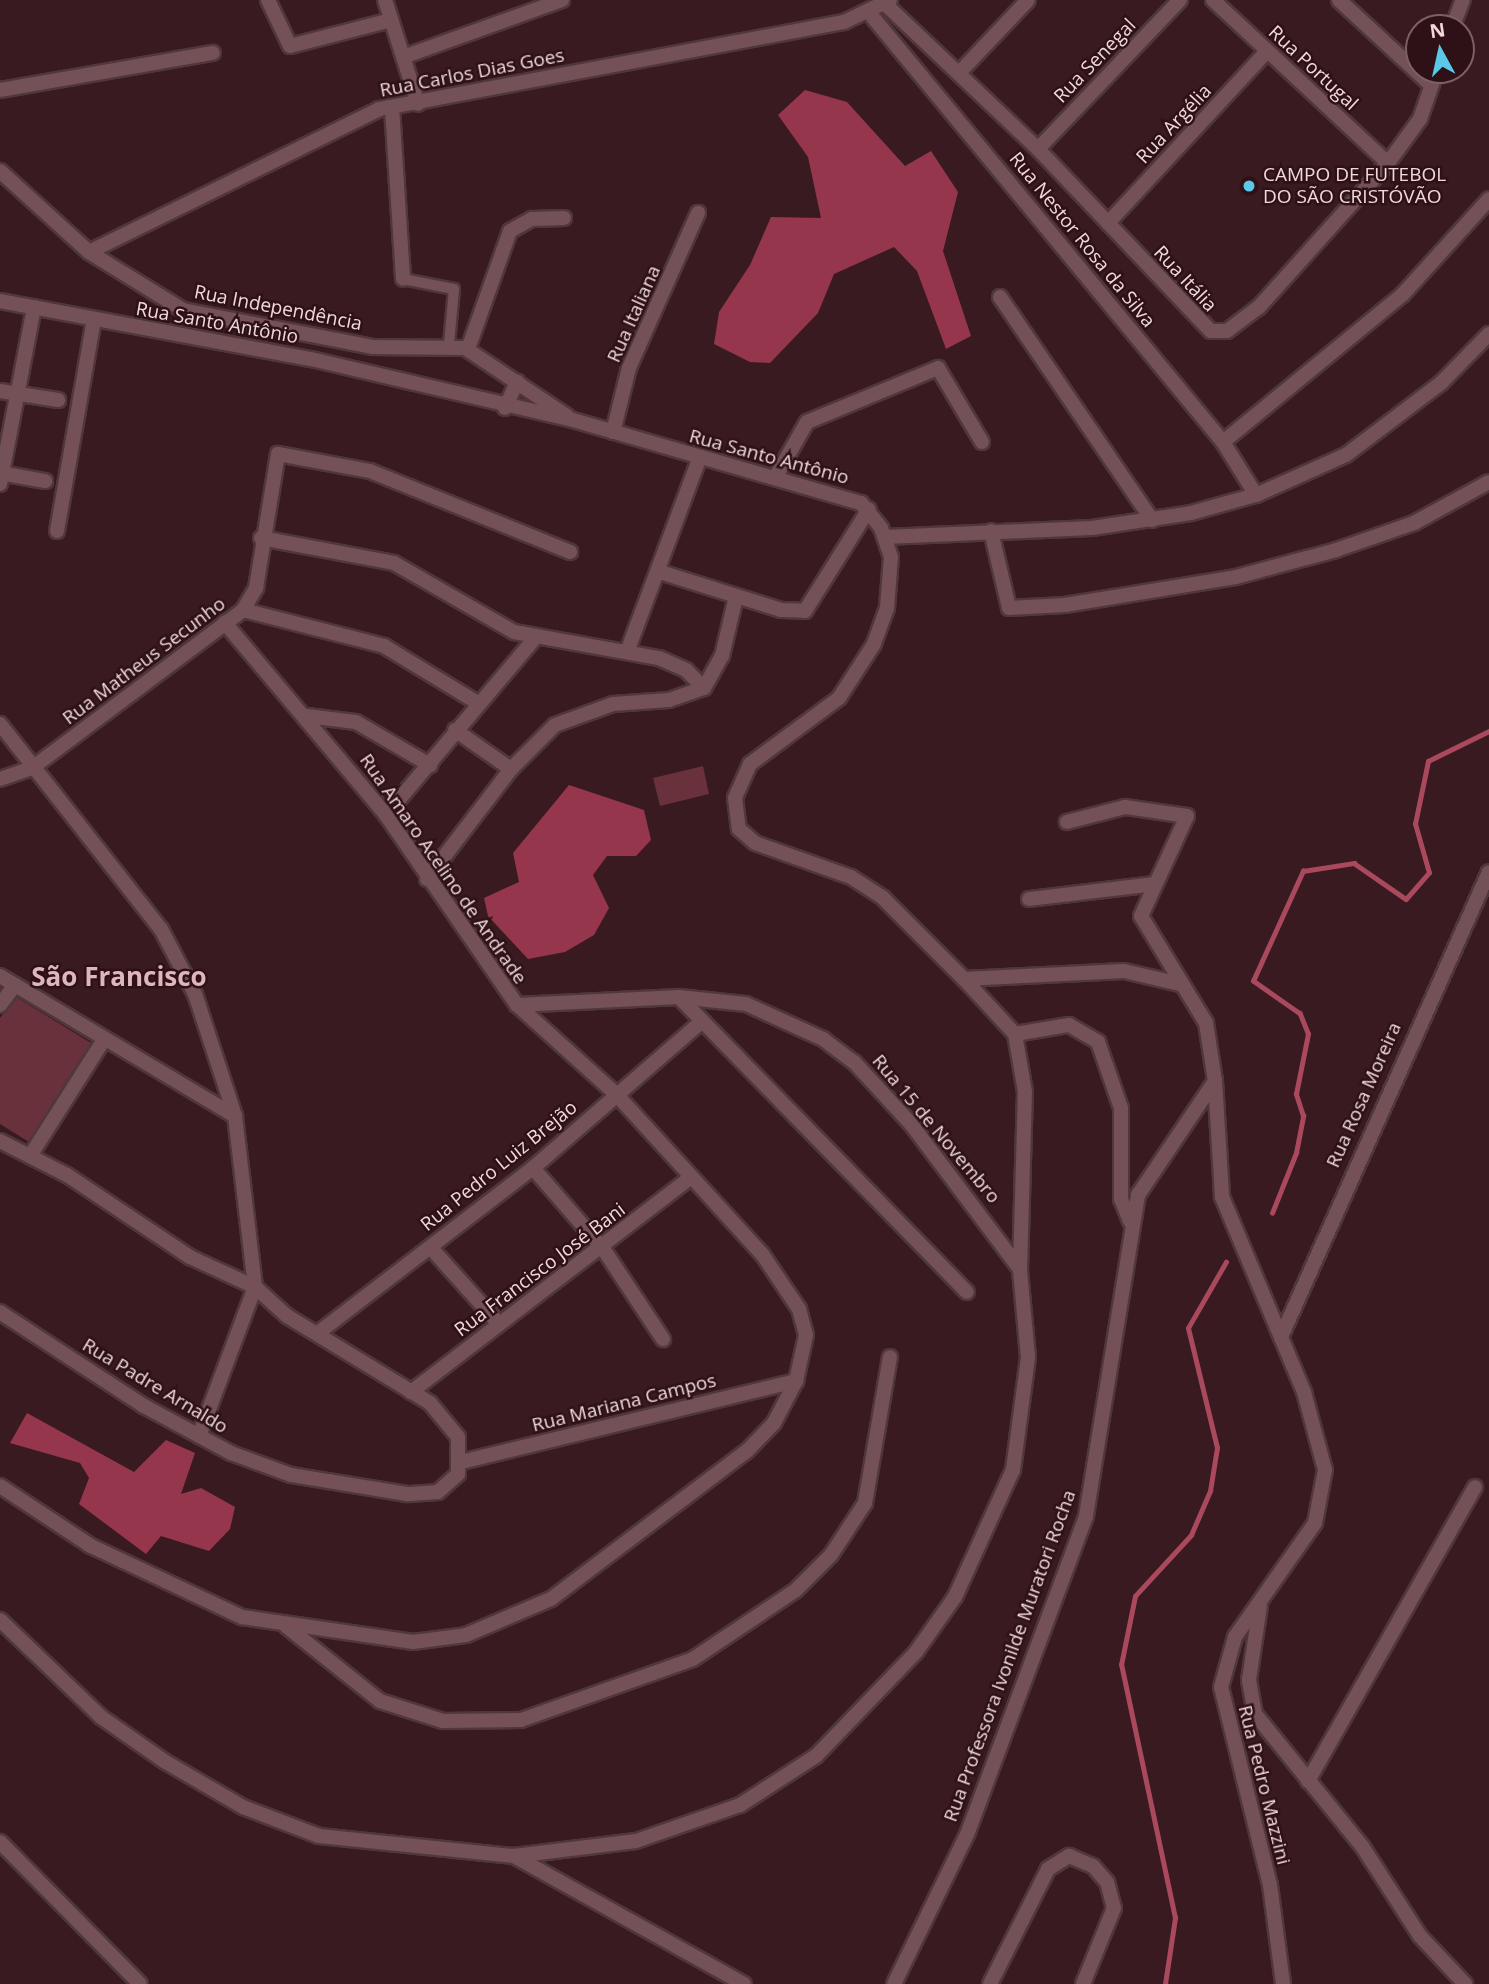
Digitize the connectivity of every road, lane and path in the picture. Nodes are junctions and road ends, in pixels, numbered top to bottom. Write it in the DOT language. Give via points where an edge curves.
graph roads {
  1 [pos="268,0"];
  2 [pos="385,0"];
  3 [pos="562,0"];
  4 [pos="1028,0"];
  5 [pos="1180,0"];
  6 [pos="1213,0"];
  7 [pos="1339,0"];
  8 [pos="886,2"];
  9 [pos="871,15"];
  10 [pos="391,20"];
  11 [pos="1267,51"];
  12 [pos="213,53"];
  13 [pos="403,57"];
  14 [pos="959,73"];
  15 [pos="1431,85"];
  16 [pos="0,90"];
  17 [pos="418,104"];
  18 [pos="391,108"];
  19 [pos="1038,149"];
  20 [pos="1388,163"];
  21 [pos="0,171"];
  22 [pos="1489,199"];
  23 [pos="698,214"];
  24 [pos="564,219"];
  25 [pos="1108,223"];
  26 [pos="89,252"];
  27 [pos="403,279"];
  28 [pos="1000,297"];
  29 [pos="0,301"];
  30 [pos="34,307"];
  31 [pos="94,320"];
  32 [pos="1487,336"];
  33 [pos="449,344"];
  34 [pos="468,349"];
  35 [pos="517,382"];
  36 [pos="0,391"];
  37 [pos="16,394"];
  38 [pos="58,400"];
  39 [pos="505,408"];
  40 [pos="573,420"];
  41 [pos="613,432"];
  42 [pos="982,442"];
  43 [pos="1223,442"];
  44 [pos="699,458"];
  45 [pos="1,477"];
  46 [pos="775,478"];
  47 [pos="45,481"];
  48 [pos="1489,482"];
  49 [pos="1256,495"];
  50 [pos="869,509"];
  51 [pos="1152,520"];
  52 [pos="57,531"];
  53 [pos="991,531"];
  54 [pos="885,537"];
  55 [pos="261,538"];
  56 [pos="570,552"];
  57 [pos="660,572"];
  58 [pos="736,597"];
  59 [pos="243,610"];
  60 [pos="225,623"];
  61 [pos="536,637"];
  62 [pos="627,652"];
  63 [pos="704,688"];
  64 [pos="475,702"];
  65 [pos="307,716"];
  66 [pos="0,724"];
  67 [pos="455,730"];
  68 [pos="430,765"];
  69 [pos="32,768"];
  70 [pos="511,769"];
  71 [pos="0,779"];
  72 [pos="386,815"];
  73 [pos="1067,822"];
  74 [pos="1489,872"];
  75 [pos="427,879"];
  76 [pos="1154,884"];
  77 [pos="1029,899"];
  78 [pos="0,976"];
  79 [pos="964,979"];
  80 [pos="1180,984"];
  81 [pos="15,985"];
  82 [pos="679,998"];
  83 [pos="0,1005"];
  84 [pos="517,1005"];
  85 [pos="700,1023"];
  86 [pos="1015,1034"];
  87 [pos="103,1041"];
  88 [pos="1215,1081"];
  89 [pos="616,1094"];
  90 [pos="235,1116"];
  91 [pos="0,1141"];
  92 [pos="30,1156"];
  93 [pos="533,1168"];
  94 [pos="690,1178"];
  95 [pos="1130,1221"];
  96 [pos="431,1248"];
  97 [pos="604,1250"];
  98 [pos="1020,1270"];
  99 [pos="255,1287"];
  100 [pos="967,1292"];
  101 [pos="0,1312"];
  102 [pos="499,1324"];
  103 [pos="318,1334"];
  104 [pos="1281,1337"];
  105 [pos="663,1339"];
  106 [pos="890,1357"];
  107 [pos="796,1381"];
  108 [pos="411,1392"];
  109 [pos="199,1436"];
  110 [pos="461,1462"];
  111 [pos="0,1486"];
  112 [pos="1475,1487"];
  113 [pos="1261,1602"];
  114 [pos="0,1620"];
  115 [pos="285,1625"];
  116 [pos="1308,1781"];
  117 [pos="0,1842"];
  118 [pos="514,1856"];
  119 [pos="140,1984"];
  120 [pos="744,1984"];
  121 [pos="894,1984"];
  122 [pos="990,1984"];
  123 [pos="1083,1984"];
  124 [pos="1283,1984"];
  125 [pos="1465,1984"];
  1 -- 10 [label="street" via="290,47"];
  2 -- 10 [label="street"];
  3 -- 13 [label="street"];
  4 -- 14 [label="street"];
  5 -- 19 [label="street, Rua Senegal"];
  6 -- 11 [label="street, Rua Portugal"];
  7 -- 15 [label="street"];
  8 -- 9 [label="street, Rua Carlos Dias Goes"];
  8 -- 14 [label="street, Rua Itália"];
  9 -- 17 [label="street, Rua Carlos Dias Goes"];
  9 -- 43 [label="street, Rua Nestor Rosa da Silva"];
  10 -- 13 [label="street"];
  11 -- 20 [label="street, Rua Portugal"];
  11 -- 25 [label="street, Rua Argélia"];
  12 -- 16 [label="street"];
  13 -- 17 [label="street"];
  14 -- 19 [label="street, Rua Itália"];
  15 -- 20 [label="street, Rua Itália" via="1420,119"];
  17 -- 18 [label="street, Rua Carlos Dias Goes"];
  18 -- 26 [label="street, Rua Carlos Dias Goes" via="296,146"];
  18 -- 27 [label="street"];
  19 -- 25 [label="street, Rua Itália"];
  20 -- 25 [label="street, Rua Itália" via="1259,307 1227,331 1201,326"];
  21 -- 26 [label="street, Rua Independência"];
  22 -- 43 [label="street" via="1403,294"];
  23 -- 41 [label="street, Rua Italiana" via="629,368"];
  24 -- 34 [label="street" via="532,219 510,231"];
  26 -- 33 [label="street, Rua Independência" via="183,310 373,347"];
  27 -- 33 [label="street" via="454,289"];
  28 -- 51 [label="street"];
  29 -- 30 [label="street, Rua Santo Antônio"];
  30 -- 31 [label="street, Rua Santo Antônio"];
  30 -- 37 [label="street"];
  31 -- 39 [label="street, Rua Santo Antônio" via="311,359"];
  31 -- 52 [label="street"];
  32 -- 49 [label="street" via="1441,383 1346,455"];
  33 -- 34 [label="street, Rua Independência"];
  34 -- 35 [label="street, Rua Independência"];
  35 -- 39 [label="street"];
  35 -- 40 [label="street, Rua Independência"];
  36 -- 37 [label="street"];
  37 -- 38 [label="street"];
  37 -- 45 [label="street"];
  39 -- 40 [label="street, Rua Santo Antônio"];
  40 -- 41 [label="street, Rua Santo Antônio"];
  41 -- 44 [label="street, Rua Santo Antônio"];
  42 -- 46 [label="street" via="938,368 807,422"];
  43 -- 49 [label="street, Rua Nestor Rosa da Silva"];
  44 -- 46 [label="street, Rua Santo Antônio"];
  44 -- 57 [label="street"];
  45 -- 47 [label="street"];
  46 -- 50 [label="street, Rua Santo Antônio" via="844,496"];
  48 -- 53 [label="street" via="1414,523 1336,550 1236,577 1065,604 1009,608"];
  49 -- 51 [label="street"];
  50 -- 54 [label="street"];
  50 -- 58 [label="street" via="805,611"];
  51 -- 53 [label="street"];
  53 -- 54 [label="street"];
  54 -- 79 [label="street" via="892,580 874,644 839,698 751,764 740,779 735,816 755,843 852,877 883,898"];
  55 -- 56 [label="street" via="278,454 370,471"];
  55 -- 59 [label="street" via="256,588"];
  55 -- 61 [label="street" via="394,563 493,622"];
  57 -- 58 [label="street"];
  57 -- 62 [label="street"];
  58 -- 63 [label="street" via="722,656"];
  59 -- 60 [label="street, Rua Matheus Secunho"];
  59 -- 64 [label="street, Rua Matheus Secunho" via="384,646"];
  60 -- 65 [label="street, Rua Amaro Acelino de Andrade"];
  60 -- 69 [label="street, Rua Matheus Secunho"];
  61 -- 62 [label="street"];
  61 -- 64 [label="street"];
  62 -- 63 [label="street" via="675,664"];
  63 -- 70 [label="street" via="566,718"];
  64 -- 67 [label="street"];
  65 -- 68 [label="street" via="364,725"];
  65 -- 72 [label="street, Rua Amaro Acelino de Andrade"];
  66 -- 69 [label="street"];
  67 -- 68 [label="street"];
  67 -- 70 [label="street"];
  68 -- 72 [label="street"];
  69 -- 71 [label="street, Rua Matheus Secunho"];
  69 -- 90 [label="street" via="161,929 195,994"];
  70 -- 75 [label="street"];
  72 -- 75 [label="street, Rua Amaro Acelino de Andrade"];
  73 -- 76 [label="street" via="1125,807 1186,816"];
  74 -- 104 [label="street, Rua Rosa Moreira"];
  75 -- 84 [label="street, Rua Amaro Acelino de Andrade"];
  76 -- 77 [label="street"];
  76 -- 80 [label="street" via="1142,923"];
  78 -- 81 [label="street"];
  79 -- 80 [label="street" via="1124,971"];
  79 -- 86 [label="street"];
  80 -- 88 [label="street" via="1206,1023"];
  81 -- 83 [label="street"];
  81 -- 87 [label="street"];
  82 -- 84 [label="street, Rua 15 de Novembro"];
  82 -- 85 [label="street"];
  82 -- 98 [label="street, Rua 15 de Novembro" via="771,1013 854,1062 968,1192"];
  84 -- 89 [label="street, Rua Amaro Acelino de Andrade"];
  85 -- 89 [label="street, Rua Pedro Luiz Brejão"];
  85 -- 100 [label="street"];
  86 -- 95 [label="street" via="1069,1025 1098,1042 1121,1108 1121,1199"];
  86 -- 98 [label="street" via="1025,1092"];
  87 -- 90 [label="street"];
  87 -- 92 [label="street"];
  88 -- 95 [label="street, Rua Professora Ivonilde Muratori Rocha" via="1150,1171"];
  88 -- 104 [label="street" via="1222,1197"];
  89 -- 93 [label="street, Rua Pedro Luiz Brejão"];
  89 -- 94 [label="street, Rua Amaro Acelino de Andrade"];
  90 -- 99 [label="street"];
  91 -- 92 [label="street"];
  92 -- 99 [label="street" via="190,1257"];
  93 -- 96 [label="street, Rua Pedro Luiz Brejão"];
  93 -- 97 [label="street"];
  94 -- 97 [label="street, Rua Francisco José Bani"];
  94 -- 107 [label="street, Rua Amaro Acelino de Andrade" via="762,1254 799,1309 807,1335"];
  95 -- 121 [label="street, Rua Professora Ivonilde Muratori Rocha" via="1086,1516 968,1832"];
  96 -- 102 [label="street"];
  96 -- 103 [label="street, Rua Pedro Luiz Brejão"];
  97 -- 102 [label="street, Rua Francisco José Bani"];
  97 -- 105 [label="street"];
  98 -- 118 [label="street" via="1028,1357 1013,1471 961,1587 916,1652 816,1756 740,1805 636,1841"];
  99 -- 103 [label="street"];
  99 -- 109 [label="street"];
  101 -- 109 [label="street, Rua Padre Arnaldo"];
  102 -- 108 [label="street, Rua Francisco José Bani"];
  103 -- 108 [label="street"];
  104 -- 113 [label="street, Rua Pedro Mazzini" via="1325,1470 1315,1523"];
  106 -- 115 [label="street" via="865,1503 831,1555 796,1590 693,1659 521,1720 443,1721 380,1701"];
  107 -- 110 [label="street, Rua Mariana Campos"];
  107 -- 115 [label="street, Rua Amaro Acelino de Andrade" via="774,1423 747,1451 551,1599 466,1634 413,1642"];
  108 -- 110 [label="street" via="455,1429"];
  109 -- 110 [label="street, Rua Padre Arnaldo" via="291,1475 375,1492 438,1492 451,1485"];
  111 -- 115 [label="street, Rua Amaro Acelino de Andrade" via="151,1577 242,1617"];
  112 -- 116 [label="street"];
  113 -- 116 [label="street" via="1250,1700"];
  113 -- 124 [label="street, Rua Pedro Mazzini" via="1235,1637 1221,1687 1270,1885"];
  114 -- 118 [label="street" via="101,1717 243,1807 319,1836"];
  116 -- 125 [label="street" via="1362,1846 1420,1936"];
  117 -- 119 [label="street"];
  118 -- 120 [label="street"];
  122 -- 123 [label="street" via="1048,1869 1069,1856 1093,1866 1107,1882 1114,1908"];
}
